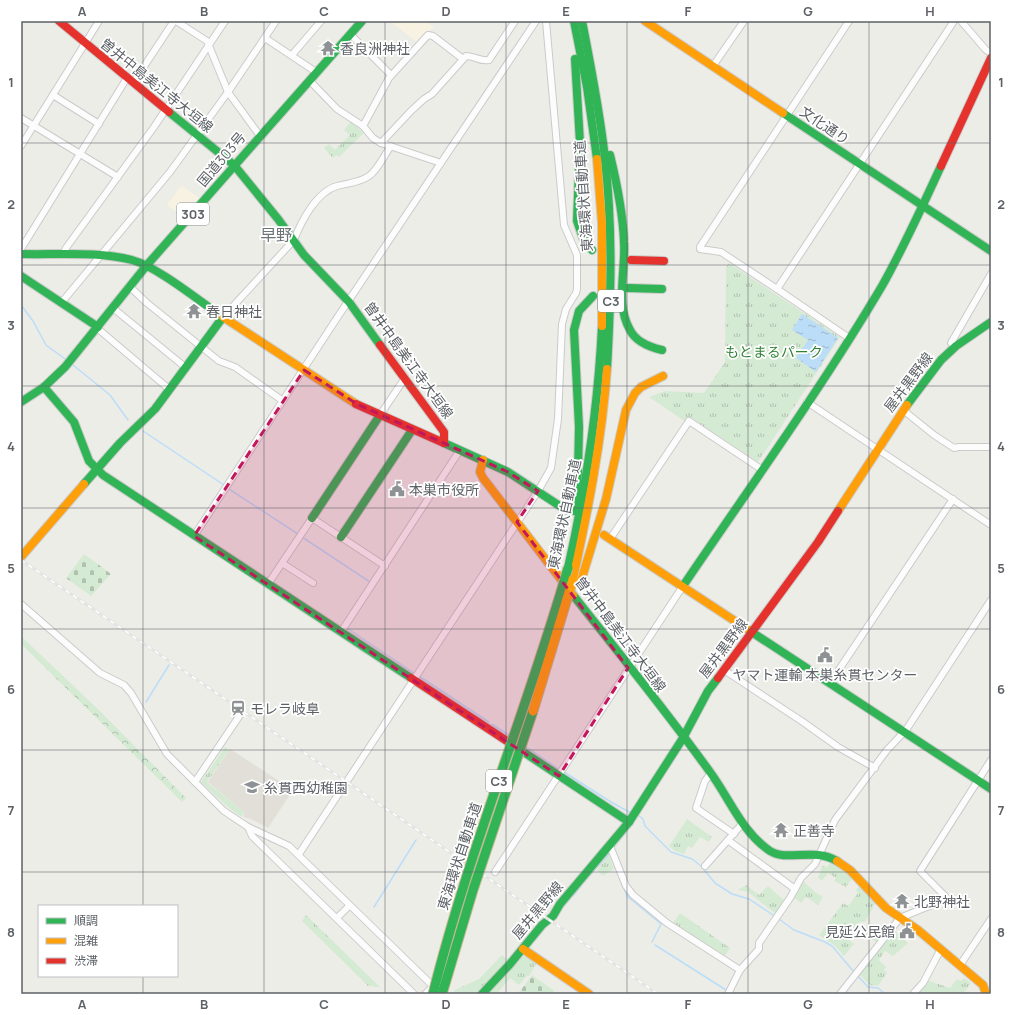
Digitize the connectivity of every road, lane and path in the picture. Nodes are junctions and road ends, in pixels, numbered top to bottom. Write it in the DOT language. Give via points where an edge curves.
graph roads {
  1 [pos="59,21"];
  2 [pos="100,21"];
  3 [pos="174,21"];
  4 [pos="225,21"];
  5 [pos="276,21"];
  6 [pos="321,21"];
  7 [pos="362,21"];
  8 [pos="515,21"];
  9 [pos="536,21"];
  10 [pos="546,21"];
  11 [pos="573,21"];
  12 [pos="582,21"];
  13 [pos="645,21"];
  14 [pos="744,21"];
  15 [pos="849,21"];
  16 [pos="954,21"];
  17 [pos="961,21"];
  18 [pos="350,34"];
  19 [pos="265,38"];
  20 [pos="85,44"];
  21 [pos="209,46"];
  22 [pos="991,53"];
  23 [pos="292,55"];
  24 [pos="991,58"];
  25 [pos="463,59"];
  26 [pos="713,66"];
  27 [pos="316,72"];
  28 [pos="391,75"];
  29 [pos="130,80"];
  30 [pos="309,80"];
  31 [pos="228,92"];
  32 [pos="54,95"];
  33 [pos="166,110"];
  34 [pos="787,116"];
  35 [pos="21,118"];
  36 [pos="99,124"];
  37 [pos="34,126"];
  38 [pos="363,126"];
  39 [pos="602,127"];
  40 [pos="197,136"];
  41 [pos="260,136"];
  42 [pos="381,143"];
  43 [pos="21,146"];
  44 [pos="391,146"];
  45 [pos="80,154"];
  46 [pos="441,163"];
  47 [pos="859,164"];
  48 [pos="234,165"];
  49 [pos="118,177"];
  50 [pos="923,205"];
  51 [pos="294,240"];
  52 [pos="21,249"];
  53 [pos="592,250"];
  54 [pos="991,251"];
  55 [pos="21,254"];
  56 [pos="63,255"];
  57 [pos="100,256"];
  58 [pos="631,260"];
  59 [pos="664,261"];
  60 [pos="147,265"];
  61 [pos="991,274"];
  62 [pos="21,276"];
  63 [pos="130,287"];
  64 [pos="628,288"];
  65 [pos="662,289"];
  66 [pos="777,289"];
  67 [pos="593,296"];
  68 [pos="62,302"];
  69 [pos="349,302"];
  70 [pos="113,308"];
  71 [pos="223,317"];
  72 [pos="991,322"];
  73 [pos="97,328"];
  74 [pos="849,338"];
  75 [pos="201,346"];
  76 [pos="955,347"];
  77 [pos="662,350"];
  78 [pos="185,367"];
  79 [pos="304,370"];
  80 [pos="664,376"];
  81 [pos="405,378"];
  82 [pos="44,387"];
  83 [pos="169,389"];
  84 [pos="283,401"];
  85 [pos="21,402"];
  86 [pos="807,402"];
  87 [pos="903,410"];
  88 [pos="380,414"];
  89 [pos="412,430"];
  90 [pos="444,443"];
  91 [pos="991,447"];
  92 [pos="877,449"];
  93 [pos="460,450"];
  94 [pos="483,460"];
  95 [pos="761,469"];
  96 [pos="97,470"];
  97 [pos="538,491"];
  98 [pos="953,499"];
  99 [pos="566,510"];
  100 [pos="312,518"];
  101 [pos="517,522"];
  102 [pos="991,525"];
  103 [pos="194,536"];
  104 [pos="341,537"];
  105 [pos="607,537"];
  106 [pos="21,557"];
  107 [pos="282,563"];
  108 [pos="385,566"];
  109 [pos="568,568"];
  110 [pos="577,580"];
  111 [pos="268,584"];
  112 [pos="313,584"];
  113 [pos="683,586"];
  114 [pos="991,600"];
  115 [pos="21,604"];
  116 [pos="342,632"];
  117 [pos="752,633"];
  118 [pos="628,668"];
  119 [pos="724,670"];
  120 [pos="413,680"];
  121 [pos="830,683"];
  122 [pos="240,715"];
  123 [pos="903,733"];
  124 [pos="683,738"];
  125 [pos="991,760"];
  126 [pos="875,768"];
  127 [pos="711,773"];
  128 [pos="559,776"];
  129 [pos="978,780"];
  130 [pos="195,782"];
  131 [pos="991,789"];
  132 [pos="629,822"];
  133 [pos="743,823"];
  134 [pos="248,827"];
  135 [pos="734,834"];
  136 [pos="729,840"];
  137 [pos="610,846"];
  138 [pos="820,853"];
  139 [pos="299,854"];
  140 [pos="705,866"];
  141 [pos="495,872"];
  142 [pos="795,889"];
  143 [pos="349,906"];
  144 [pos="337,918"];
  145 [pos="900,918"];
  146 [pos="991,919"];
  147 [pos="523,949"];
  148 [pos="941,949"];
  149 [pos="960,966"];
  150 [pos="740,970"];
  151 [pos="987,987"];
  152 [pos="433,990"];
  153 [pos="414,994"];
  154 [pos="425,994"];
  155 [pos="441,994"];
  156 [pos="482,994"];
  157 [pos="589,994"];
  158 [pos="728,994"];
  159 [pos="840,994"];
  160 [pos="913,994"];
  161 [pos="986,994"];
  1 -- 20 [label="main road, 曽井中島美江寺大垣線"];
  2 -- 20 [label="street"];
  3 -- 21 [label="street" via="206,41"];
  3 -- 29 [label="street"];
  4 -- 21 [label="street"];
  5 -- 19 [label="street"];
  6 -- 23 [label="street"];
  7 -- 18 [label="main road, 国道303号 / 303"];
  8 -- 25 [label="street" via="489,60 484,61 471,56"];
  9 -- 46 [label="street"];
  10 -- 97 [label="street" via="564,224 577,255 577,268 576,293 566,309 562,324 558,419 551,468"];
  11 -- 53 [label="main road" via="580,123 577,221 582,238"];
  11 -- 109 [label="main road, 東海環状自動車道 / C3" via="598,173 602,319 591,453"];
  12 -- 39 [label="main road, 東海環状自動車道 / C3"];
  13 -- 26 [label="main road, 文化通り"];
  14 -- 26 [label="street"];
  15 -- 34 [label="street"];
  16 -- 47 [label="street"];
  17 -- 22 [label="street"];
  18 -- 27 [label="main road, 国道303号 / 303"];
  18 -- 28 [label="street"];
  19 -- 23 [label="street"];
  19 -- 31 [label="street"];
  20 -- 29 [label="main road, 曽井中島美江寺大垣線"];
  20 -- 32 [label="street"];
  21 -- 31 [label="street"];
  21 -- 33 [label="street"];
  23 -- 27 [label="street"];
  24 -- 50 [label="main road"];
  25 -- 28 [label="street" via="428,35"];
  25 -- 42 [label="street" via="432,94 415,107"];
  26 -- 34 [label="main road, 文化通り"];
  27 -- 30 [label="main road, 国道303号 / 303"];
  28 -- 38 [label="street"];
  29 -- 33 [label="main road, 曽井中島美江寺大垣線"];
  29 -- 36 [label="street"];
  30 -- 38 [label="street" via="337,109"];
  30 -- 41 [label="main road, 国道303号 / 303"];
  31 -- 40 [label="street"];
  31 -- 41 [label="street"];
  32 -- 36 [label="street"];
  32 -- 37 [label="street"];
  33 -- 40 [label="main road, 曽井中島美江寺大垣線"];
  33 -- 49 [label="street"];
  34 -- 47 [label="main road, 文化通り"];
  34 -- 66 [label="street" via="700,246 700,249 721,252"];
  35 -- 37 [label="street"];
  36 -- 45 [label="street"];
  37 -- 43 [label="street"];
  37 -- 45 [label="street"];
  38 -- 42 [label="street"];
  39 -- 77 [label="main road" via="617,181 625,253 624,304 627,324 641,343"];
  39 -- 110 [label="main road, 東海環状自動車道 / C3" via="611,272 607,377 595,482"];
  40 -- 48 [label="main road, 曽井中島美江寺大垣線"];
  40 -- 57 [label="street"];
  41 -- 48 [label="main road, 国道303号 / 303"];
  42 -- 44 [label="street"];
  44 -- 46 [label="street"];
  44 -- 51 [label="street" via="370,175 360,182 335,186 322,194 299,226"];
  45 -- 49 [label="street"];
  45 -- 52 [label="street"];
  46 -- 69 [label="street"];
  47 -- 50 [label="main road, 文化通り"];
  47 -- 66 [label="street"];
  48 -- 51 [label="main road, 曽井中島美江寺大垣線"];
  48 -- 60 [label="main road, 国道303号 / 303" via="190,219"];
  49 -- 56 [label="street"];
  50 -- 54 [label="main road, 文化通り"];
  50 -- 74 [label="main road" via="882,285"];
  51 -- 69 [label="main road, 曽井中島美江寺大垣線" via="312,266"];
  51 -- 71 [label="street"];
  55 -- 56 [label="main road"];
  56 -- 57 [label="main road"];
  57 -- 60 [label="main road" via="132,260"];
  57 -- 68 [label="street"];
  58 -- 59 [label="main road"];
  60 -- 63 [label="main road, 国道303号 / 303"];
  60 -- 71 [label="main road"];
  61 -- 76 [label="street" via="951,343"];
  62 -- 68 [label="main road"];
  63 -- 70 [label="main road, 国道303号 / 303"];
  63 -- 75 [label="street"];
  64 -- 65 [label="main road"];
  66 -- 74 [label="street"];
  67 -- 109 [label="main road" via="579,311 574,330 579,393 579,450"];
  68 -- 73 [label="main road"];
  69 -- 79 [label="street"];
  69 -- 81 [label="main road, 曽井中島美江寺大垣線"];
  70 -- 73 [label="main road, 国道303号 / 303"];
  70 -- 78 [label="street"];
  71 -- 75 [label="main road"];
  71 -- 79 [label="main road"];
  72 -- 76 [label="main road, 屋井黒野線"];
  73 -- 82 [label="main road, 国道303号 / 303" via="65,367"];
  73 -- 83 [label="street"];
  74 -- 86 [label="main road"];
  75 -- 78 [label="main road"];
  75 -- 84 [label="street" via="219,361 235,367"];
  76 -- 87 [label="main road, 屋井黒野線" via="941,360"];
  78 -- 83 [label="main road"];
  79 -- 84 [label="street"];
  79 -- 88 [label="main road"];
  80 -- 110 [label="main road" via="641,387 626,410 606,499"];
  81 -- 88 [label="street"];
  81 -- 90 [label="main road, 曽井中島美江寺大垣線" via="444,432"];
  82 -- 85 [label="main road, 国道303号 / 303"];
  82 -- 96 [label="main road" via="74,422 87,457"];
  83 -- 96 [label="main road" via="145,420 120,443"];
  84 -- 103 [label="street"];
  86 -- 92 [label="street"];
  86 -- 95 [label="main road"];
  87 -- 91 [label="street" via="954,448"];
  87 -- 92 [label="main road, 屋井黒野線"];
  88 -- 89 [label="main road"];
  88 -- 100 [label="main road"];
  89 -- 90 [label="main road"];
  89 -- 104 [label="main road"];
  90 -- 93 [label="main road"];
  92 -- 98 [label="street"];
  92 -- 117 [label="main road, 屋井黒野線" via="818,542"];
  93 -- 94 [label="main road"];
  93 -- 108 [label="street"];
  94 -- 97 [label="main road"];
  94 -- 101 [label="main road, 曽井中島美江寺大垣線" via="480,472"];
  95 -- 105 [label="street" via="689,421"];
  95 -- 113 [label="main road"];
  96 -- 103 [label="main road"];
  96 -- 106 [label="main road"];
  97 -- 99 [label="main road"];
  97 -- 101 [label="street"];
  98 -- 102 [label="street"];
  98 -- 121 [label="street"];
  100 -- 104 [label="street"];
  100 -- 107 [label="street"];
  101 -- 118 [label="main road, 曽井中島美江寺大垣線"];
  101 -- 120 [label="street"];
  103 -- 111 [label="main road"];
  104 -- 108 [label="street"];
  105 -- 113 [label="main road"];
  107 -- 111 [label="street"];
  107 -- 112 [label="street"];
  108 -- 116 [label="street"];
  109 -- 152 [label="main road, 東海環状自動車道 / C3, bridge" via="536,676 458,903"];
  110 -- 155 [label="main road, 東海環状自動車道 / C3, bridge" via="481,862"];
  111 -- 116 [label="main road"];
  113 -- 117 [label="main road"];
  113 -- 118 [label="street"];
  114 -- 123 [label="street"];
  115 -- 130 [label="street" via="100,673 124,685 167,754"];
  116 -- 120 [label="main road"];
  117 -- 119 [label="main road, 屋井黒野線"];
  117 -- 121 [label="main road"];
  118 -- 124 [label="main road, 曽井中島美江寺大垣線"];
  118 -- 128 [label="street"];
  119 -- 124 [label="main road, 屋井黒野線" via="704,698"];
  119 -- 126 [label="street" via="838,747"];
  120 -- 128 [label="main road"];
  120 -- 139 [label="street"];
  121 -- 123 [label="main road"];
  122 -- 130 [label="street"];
  123 -- 126 [label="street"];
  123 -- 129 [label="main road"];
  124 -- 127 [label="main road, 曽井中島美江寺大垣線"];
  124 -- 132 [label="main road, 屋井黒野線"];
  125 -- 129 [label="street"];
  126 -- 138 [label="street" via="835,820"];
  127 -- 133 [label="main road, 曽井中島美江寺大垣線"];
  127 -- 135 [label="street" via="705,781 696,808"];
  128 -- 132 [label="main road"];
  128 -- 141 [label="street"];
  129 -- 131 [label="main road"];
  129 -- 145 [label="street" via="920,872 936,886 946,900"];
  130 -- 134 [label="street" via="224,811"];
  132 -- 137 [label="main road, 屋井黒野線"];
  133 -- 135 [label="street"];
  133 -- 138 [label="main road, 曽井中島美江寺大垣線" via="761,844 776,854"];
  134 -- 139 [label="street" via="289,846"];
  134 -- 144 [label="street" via="252,836"];
  135 -- 136 [label="street"];
  136 -- 140 [label="street"];
  136 -- 142 [label="street"];
  137 -- 147 [label="main road, 屋井黒野線"];
  137 -- 150 [label="street" via="626,886 633,895 667,923"];
  138 -- 142 [label="street" via="815,864 801,878"];
  138 -- 145 [label="main road" via="835,859 886,908"];
  139 -- 143 [label="street"];
  142 -- 150 [label="street" via="759,943 759,949"];
  143 -- 144 [label="street"];
  143 -- 152 [label="street"];
  144 -- 153 [label="street"];
  145 -- 148 [label="main road"];
  145 -- 159 [label="street"];
  146 -- 149 [label="street"];
  147 -- 156 [label="main road, 屋井黒野線"];
  147 -- 157 [label="main road"];
  148 -- 149 [label="main road"];
  148 -- 160 [label="street" via="923,983"];
  149 -- 151 [label="main road"];
  150 -- 158 [label="street"];
  151 -- 161 [label="main road"];
  152 -- 154 [label="street"];
  152 -- 155 [label="street"];
}
